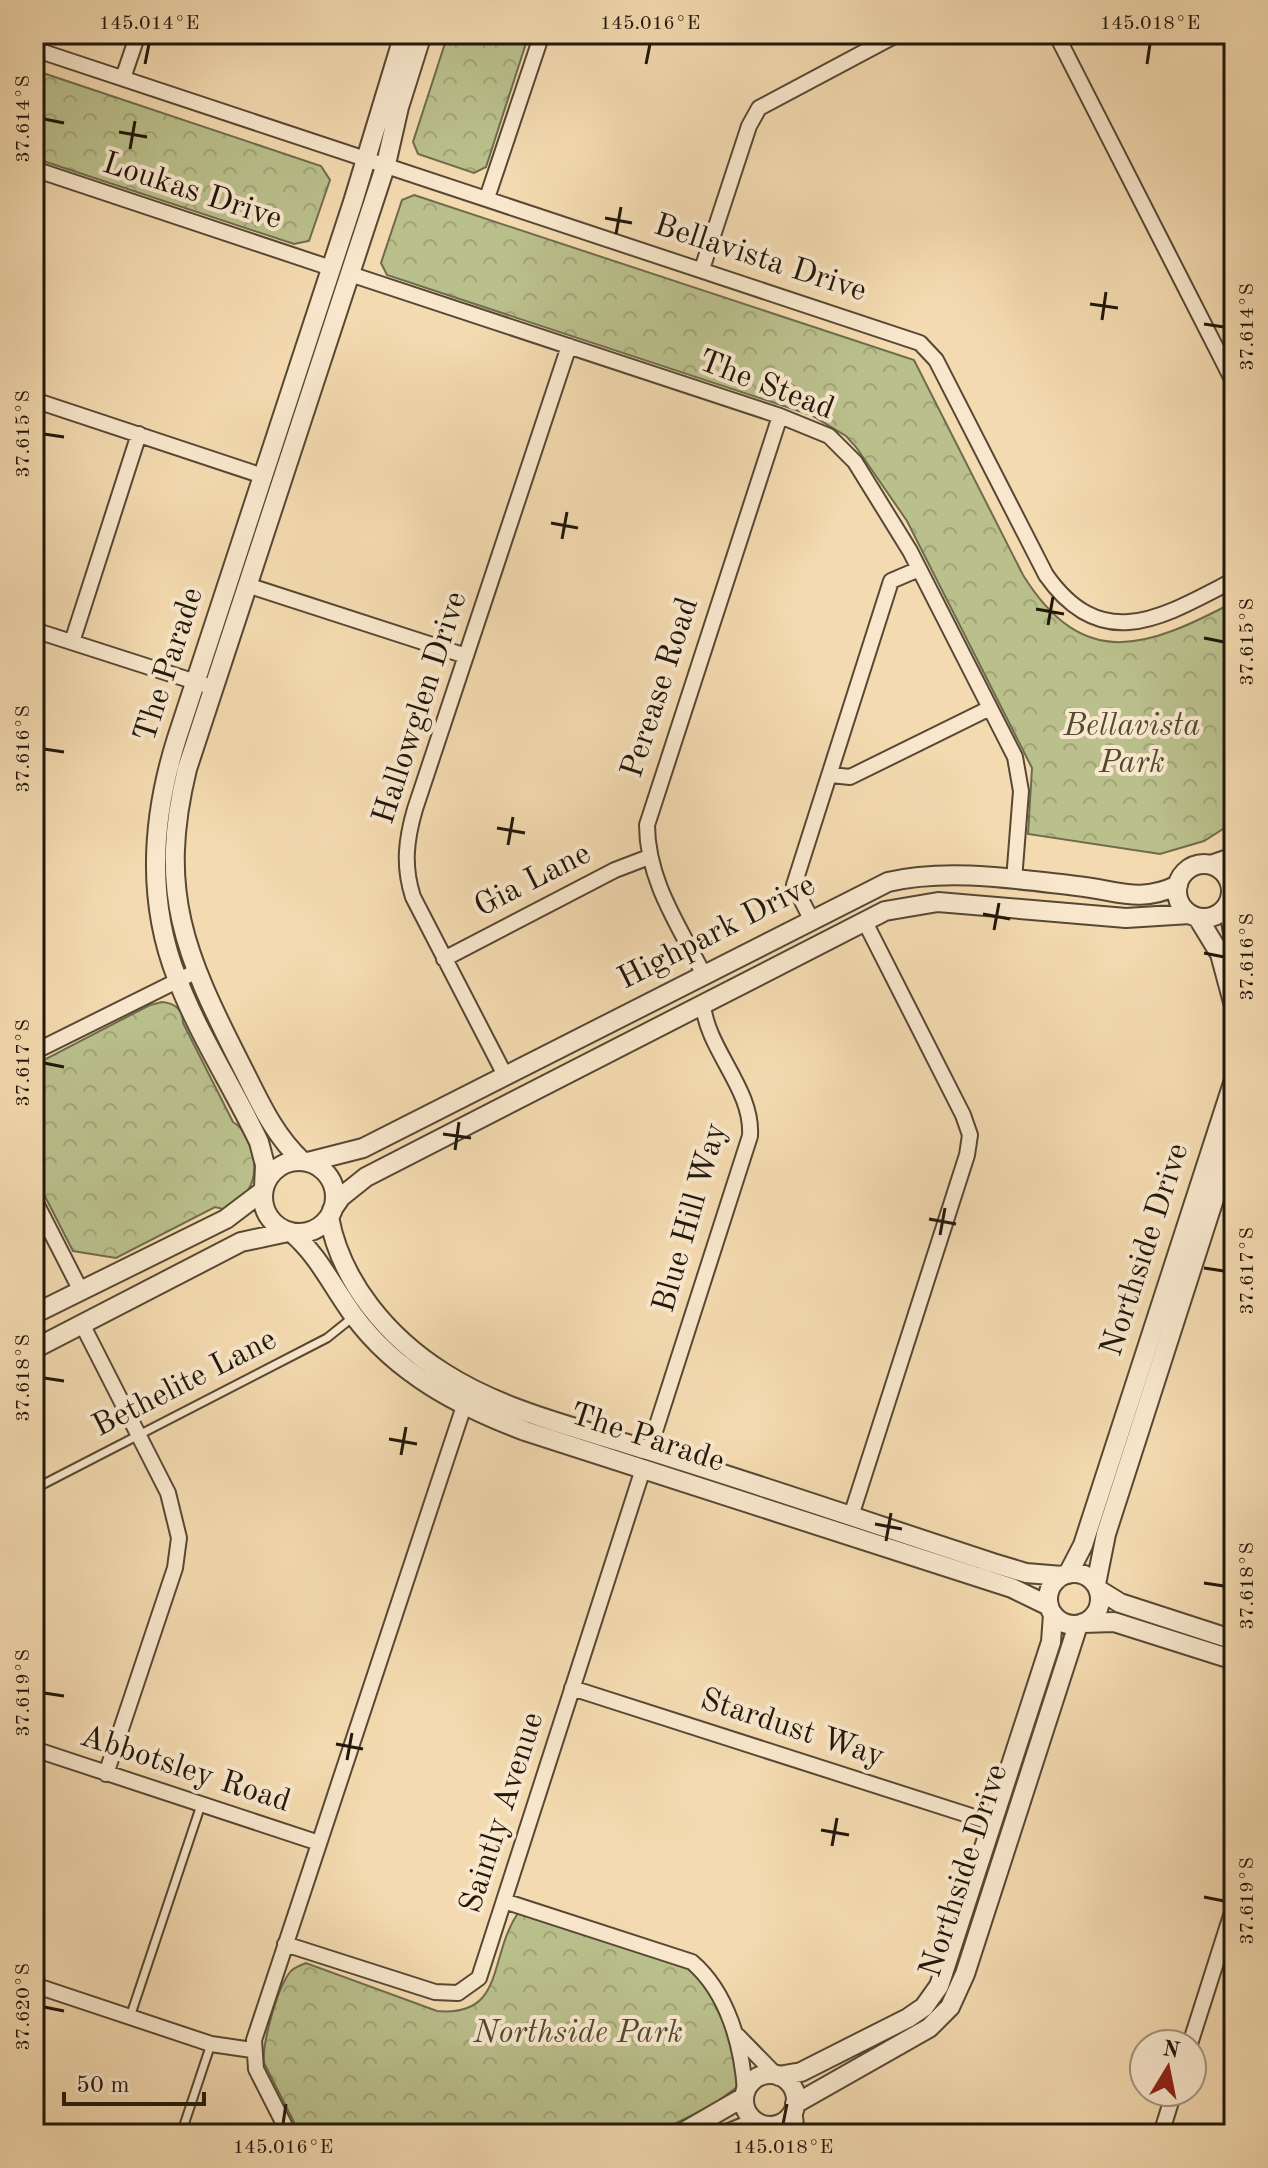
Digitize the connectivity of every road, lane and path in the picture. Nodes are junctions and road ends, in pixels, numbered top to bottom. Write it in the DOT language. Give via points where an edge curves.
graph roads {
  1 [pos="138,34"];
  2 [pos="404,34"];
  3 [pos="422,34"];
  4 [pos="542,34"];
  5 [pos="898,34"];
  6 [pos="1056,34"];
  7 [pos="34,49"];
  8 [pos="123,78"];
  9 [pos="364,158"];
  10 [pos="386,164"];
  11 [pos="34,169"];
  12 [pos="487,198"];
  13 [pos="331,268"];
  14 [pos="702,269"];
  15 [pos="350,274"];
  16 [pos="569,346"];
  17 [pos="1234,383"];
  18 [pos="34,400"];
  19 [pos="780,416"];
  20 [pos="139,434"];
  21 [pos="263,476"];
  22 [pos="919,569"];
  23 [pos="1234,580"];
  24 [pos="247,585"];
  25 [pos="34,630"];
  26 [pos="72,642"];
  27 [pos="466,656"];
  28 [pos="204,685"];
  29 [pos="990,708"];
  30 [pos="831,775"];
  31 [pos="649,857"];
  32 [pos="1234,857"];
  33 [pos="1211,865"];
  34 [pos="1014,880"];
  35 [pos="1178,885"];
  36 [pos="1231,899"];
  37 [pos="1194,916"];
  38 [pos="811,919"];
  39 [pos="865,922"];
  40 [pos="1234,938"];
  41 [pos="444,959"];
  42 [pos="195,972"];
  43 [pos="703,973"];
  44 [pos="177,980"];
  45 [pos="703,1005"];
  46 [pos="1234,1006"];
  47 [pos="34,1052"];
  48 [pos="505,1075"];
  49 [pos="1234,1080"];
  50 [pos="1227,1145"];
  51 [pos="305,1162"];
  52 [pos="263,1189"];
  53 [pos="34,1199"];
  54 [pos="330,1213"];
  55 [pos="290,1232"];
  56 [pos="81,1291"];
  57 [pos="34,1314"];
  58 [pos="354,1316"];
  59 [pos="82,1324"];
  60 [pos="34,1349"];
  61 [pos="464,1406"];
  62 [pos="138,1434"];
  63 [pos="649,1450"];
  64 [pos="643,1469"];
  65 [pos="34,1489"];
  66 [pos="851,1516"];
  67 [pos="845,1535"];
  68 [pos="1065,1575"];
  69 [pos="1097,1587"];
  70 [pos="1051,1610"];
  71 [pos="1080,1624"];
  72 [pos="1234,1640"];
  73 [pos="1234,1660"];
  74 [pos="572,1688"];
  75 [pos="34,1749"];
  76 [pos="106,1774"];
  77 [pos="201,1805"];
  78 [pos="993,1823"];
  79 [pos="1012,1830"];
  80 [pos="319,1843"];
  81 [pos="504,1901"];
  82 [pos="1234,1906"];
  83 [pos="285,1944"];
  84 [pos="34,1985"];
  85 [pos="130,2017"];
  86 [pos="1195,2028"];
  87 [pos="738,2036"];
  88 [pos="211,2044"];
  89 [pos="252,2050"];
  90 [pos="777,2075"];
  91 [pos="745,2094"];
  92 [pos="795,2106"];
  93 [pos="1169,2108"];
  94 [pos="763,2127"];
  95 [pos="181,2134"];
  96 [pos="289,2134"];
  97 [pos="680,2134"];
  98 [pos="727,2134"];
  99 [pos="797,2134"];
  100 [pos="1161,2134"];
  1 -- 8 [label="street"];
  2 -- 9 [label="street, The Parade"];
  3 -- 10 [label="street, The Parade"];
  4 -- 12 [label="street"];
  5 -- 14 [label="street" via="759,108"];
  6 -- 17 [label="street"];
  7 -- 8 [label="street, Bellavista Drive"];
  8 -- 9 [label="street, Bellavista Drive"];
  9 -- 10 [label="street, Bellavista Drive"];
  9 -- 13 [label="street, The Parade"];
  10 -- 12 [label="street, Bellavista Drive"];
  10 -- 15 [label="street, The Parade"];
  11 -- 13 [label="street, Loukas Drive"];
  12 -- 14 [label="street, Bellavista Drive"];
  13 -- 21 [label="street, The Parade"];
  14 -- 23 [label="street, Bellavista Drive" via="909,338 929,350 1046,575 1069,603 1084,612 1119,623 1153,620"];
  15 -- 16 [label="street, The Stead"];
  15 -- 24 [label="street, The Parade"];
  16 -- 19 [label="street, The Stead"];
  16 -- 27 [label="street, Hallowglen Drive"];
  18 -- 20 [label="street"];
  19 -- 22 [label="street, The Stead" via="843,447"];
  19 -- 31 [label="street, Perease Road" via="651,809"];
  20 -- 21 [label="street"];
  20 -- 26 [label="street"];
  21 -- 28 [label="street, The Parade"];
  22 -- 29 [label="street, The Stead"];
  22 -- 30 [label="street" via="891,581"];
  24 -- 27 [label="street"];
  24 -- 28 [label="street, The Parade"];
  25 -- 26 [label="street"];
  26 -- 28 [label="street"];
  27 -- 41 [label="street, Hallowglen Drive" via="406,849 413,897"];
  28 -- 42 [label="street, The Parade" via="174,841 177,904"];
  28 -- 44 [label="street, The Parade" via="162,789 156,831 159,908"];
  29 -- 30 [label="street" via="850,777"];
  29 -- 34 [label="street, The Stead" via="1021,779"];
  30 -- 38 [label="street" via="794,885"];
  31 -- 41 [label="street, Gia Lane"];
  31 -- 43 [label="street, Perease Road"];
  32 -- 33 [label="street"];
  33 -- 35 [label="street" via="1194,866"];
  33 -- 36 [label="street" via="1229,881"];
  34 -- 35 [label="street, Highpark Drive" via="1138,896 1157,895"];
  34 -- 38 [label="street, Highpark Drive" via="908,877"];
  35 -- 37 [label="street" via="1179,902"];
  36 -- 37 [label="street" via="1215,916"];
  36 -- 40 [label="street"];
  37 -- 39 [label="street, Highpark Drive" via="1126,918 921,902"];
  37 -- 46 [label="street" via="1220,954"];
  38 -- 43 [label="street, Highpark Drive"];
  39 -- 45 [label="street, Highpark Drive"];
  39 -- 66 [label="street" via="970,1135"];
  41 -- 48 [label="street, Hallowglen Drive"];
  42 -- 44 [label="street"];
  42 -- 51 [label="street, The Parade" via="277,1136"];
  43 -- 48 [label="street, Highpark Drive"];
  44 -- 47 [label="street"];
  44 -- 52 [label="street, The Parade" via="259,1142 265,1165"];
  45 -- 54 [label="street, Highpark Drive" via="366,1177"];
  45 -- 63 [label="street, Blue Hill Way" via="708,1033 747,1110 750,1136"];
  48 -- 51 [label="street, Highpark Drive" via="363,1148"];
  49 -- 50 [label="street, Northside Drive"];
  50 -- 68 [label="street, Northside Drive" via="1083,1545"];
  50 -- 69 [label="street, Northside Drive" via="1102,1547"];
  51 -- 52 [label="street" via="278,1167"];
  51 -- 54 [label="street" via="328,1176 333,1186"];
  52 -- 55 [label="street" via="271,1220"];
  52 -- 56 [label="street" via="226,1219"];
  53 -- 56 [label="street"];
  54 -- 55 [label="street" via="312,1230"];
  54 -- 63 [label="street, The Parade" via="338,1254 366,1301 422,1358 490,1397"];
  55 -- 58 [label="street, The Parade" via="320,1261"];
  55 -- 59 [label="street" via="241,1242"];
  56 -- 57 [label="street"];
  58 -- 61 [label="street, The Parade" via="403,1366"];
  58 -- 62 [label="lane, Bethelite Lane" via="327,1338"];
  59 -- 60 [label="street"];
  59 -- 62 [label="street"];
  61 -- 64 [label="street, The Parade"];
  61 -- 80 [label="street"];
  62 -- 65 [label="lane, Bethelite Lane"];
  62 -- 76 [label="street" via="174,1508 178,1553"];
  63 -- 66 [label="street, The Parade"];
  64 -- 67 [label="street, The Parade"];
  64 -- 74 [label="street, Saintly Avenue"];
  66 -- 67 [label="street"];
  66 -- 68 [label="street, The Parade" via="1026,1573"];
  67 -- 70 [label="street, The Parade" via="1012,1588"];
  68 -- 69 [label="street" via="1086,1576"];
  68 -- 70 [label="street" via="1050,1589"];
  69 -- 71 [label="street" via="1098,1610"];
  69 -- 72 [label="street" via="1120,1603"];
  70 -- 71 [label="street" via="1064,1623"];
  70 -- 78 [label="street, Northside Drive" via="1051,1642"];
  71 -- 73 [label="street" via="1114,1622"];
  71 -- 79 [label="street, Northside Drive"];
  74 -- 78 [label="street, Stardust Way"];
  74 -- 81 [label="street, Saintly Avenue"];
  75 -- 76 [label="street, Abbotsley Road"];
  76 -- 77 [label="street, Abbotsley Road"];
  77 -- 80 [label="street, Abbotsley Road"];
  77 -- 85 [label="lane"];
  78 -- 79 [label="street"];
  78 -- 90 [label="street, Northside Drive" via="945,1973 932,1997 908,2018 837,2055 801,2072"];
  79 -- 92 [label="street, Northside Drive" via="950,2007 929,2028"];
  80 -- 83 [label="street"];
  81 -- 83 [label="street, Saintly Avenue" via="479,1978 458,1993 427,1990"];
  81 -- 87 [label="street" via="692,1962 711,1983"];
  82 -- 86 [label="street"];
  83 -- 89 [label="street"];
  84 -- 85 [label="street"];
  85 -- 88 [label="street"];
  87 -- 90 [label="street"];
  87 -- 91 [label="street"];
  88 -- 89 [label="street"];
  88 -- 95 [label="lane"];
  89 -- 96 [label="street"];
  90 -- 91 [label="street" via="760,2076"];
  90 -- 92 [label="street" via="792,2087"];
  91 -- 94 [label="street" via="746,2108"];
  91 -- 97 [label="street"];
  92 -- 94 [label="street" via="781,2123"];
  92 -- 99 [label="street"];
  93 -- 100 [label="street"];
  94 -- 98 [label="street"];
}
